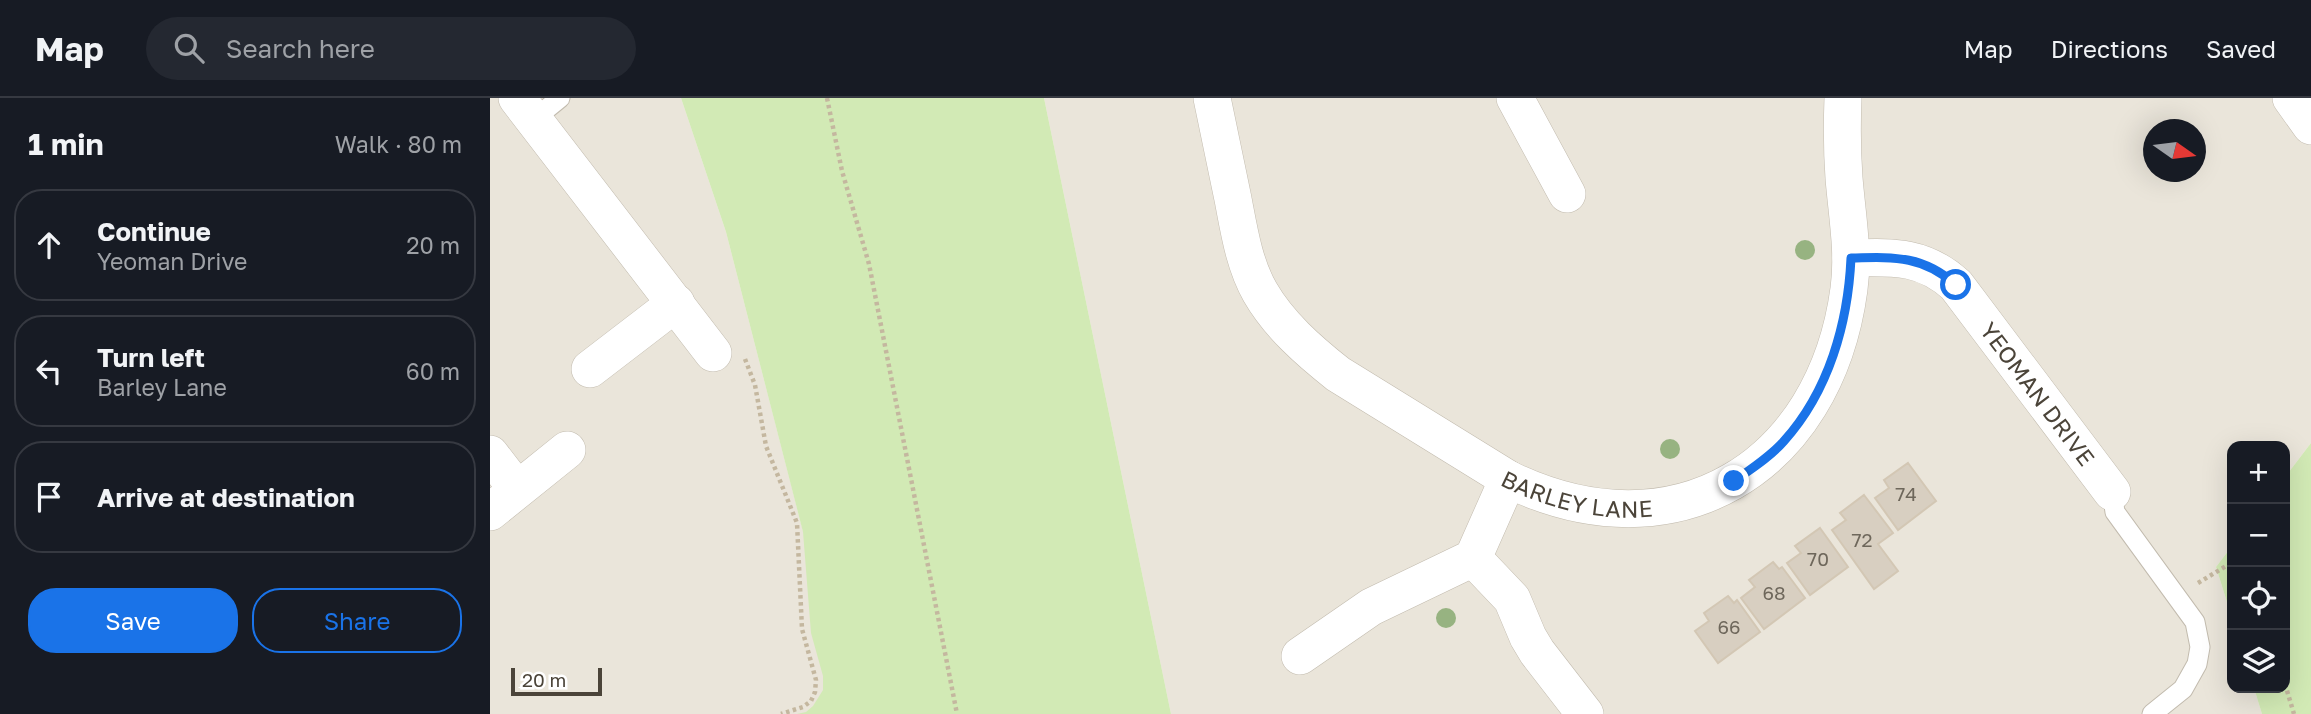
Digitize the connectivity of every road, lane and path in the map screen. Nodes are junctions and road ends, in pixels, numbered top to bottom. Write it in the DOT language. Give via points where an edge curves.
graph roads {
  1 [pos="828,98"];
  2 [pos="1212,98"];
  3 [pos="1515,98"];
  4 [pos="1843,98"];
  5 [pos="2291,98"];
  6 [pos="537,105"];
  7 [pos="2311,125"];
  8 [pos="1567,194"];
  9 [pos="1851,258"];
  10 [pos="676,303"];
  11 [pos="713,352"];
  12 [pos="590,369"];
  13 [pos="567,450"];
  14 [pos="490,454"];
  15 [pos="1508,479"];
  16 [pos="2112,492"];
  17 [pos="504,501"];
  18 [pos="1473,558"];
  19 [pos="1300,656"];
  20 [pos="2288,693"];
  21 [pos="781,714"];
  22 [pos="957,714"];
  23 [pos="1584,714"];
  24 [pos="2152,714"];
  25 [pos="2294,714"];
  1 -- 22 [label="path" via="842,171 869,264"];
  2 -- 15 [label="street, BARLEY LANE" via="1241,240 1260,292 1283,323 1338,374"];
  3 -- 8 [label="street"];
  4 -- 9 [label="street, BARLEY LANE"];
  5 -- 7 [label="street"];
  6 -- 10 [label="street"];
  9 -- 15 [label="street, BARLEY LANE" via="1844,320 1822,383 1784,441 1734,481 1662,507 1629,509 1561,500"];
  9 -- 16 [label="street, YEOMAN DRIVE" via="1914,260 1956,285"];
  10 -- 11 [label="street"];
  10 -- 12 [label="street"];
  11 -- 21 [label="path" via="727,343 734,345 750,368 766,446 797,523 802,629 815,692 803,707"];
  13 -- 17 [label="street"];
  14 -- 17 [label="street"];
  15 -- 18 [label="street"];
  16 -- 24 [label="lane" via="2115,512 2195,622 2200,647 2197,664 2183,689"];
  18 -- 19 [label="street" via="1371,607"];
  18 -- 23 [label="street" via="1512,599 1537,652"];
  20 -- 25 [label="path"];
}
